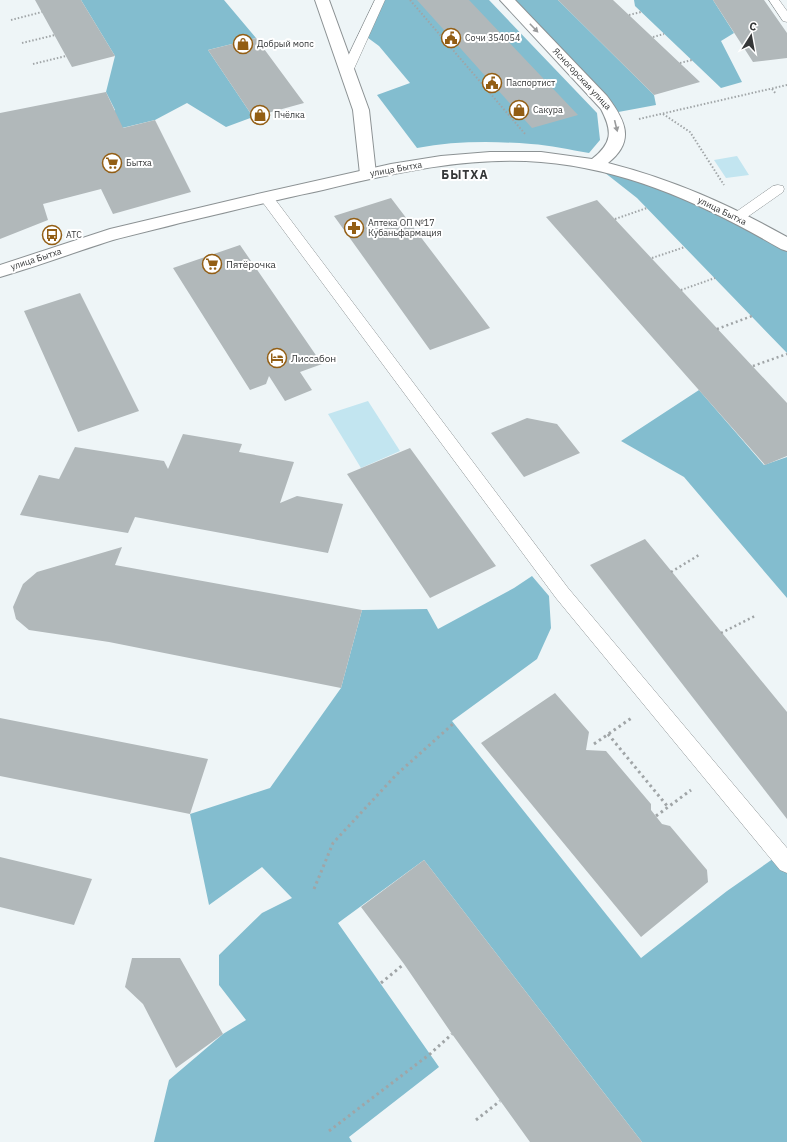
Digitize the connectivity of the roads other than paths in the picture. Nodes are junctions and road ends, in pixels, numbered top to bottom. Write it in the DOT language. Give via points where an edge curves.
graph roads {
  1 [pos="322,0"];
  2 [pos="380,0"];
  3 [pos="507,0"];
  4 [pos="774,0"];
  5 [pos="787,19"];
  6 [pos="347,71"];
  7 [pos="595,165"];
  8 [pos="368,174"];
  9 [pos="778,189"];
  10 [pos="266,197"];
  11 [pos="738,218"];
  12 [pos="787,245"];
  13 [pos="0,271"];
  14 [pos="787,863"];
  1 -- 6 [label="street"];
  2 -- 6 [label="lane"];
  3 -- 7 [label="street, Ясногорская улица, one-way" via="613,113 618,131 616,144 607,156"];
  4 -- 5 [label="lane"];
  6 -- 8 [label="street" via="361,110"];
  7 -- 8 [label="street, улица Бытха" via="541,157 490,157 441,161"];
  7 -- 11 [label="street, улица Бытха" via="664,185"];
  8 -- 10 [label="street, улица Бытха"];
  9 -- 11 [label="lane"];
  10 -- 13 [label="street, улица Бытха" via="110,235"];
  10 -- 14 [label="lane" via="562,593"];
  11 -- 12 [label="street, улица Бытха"];
}
